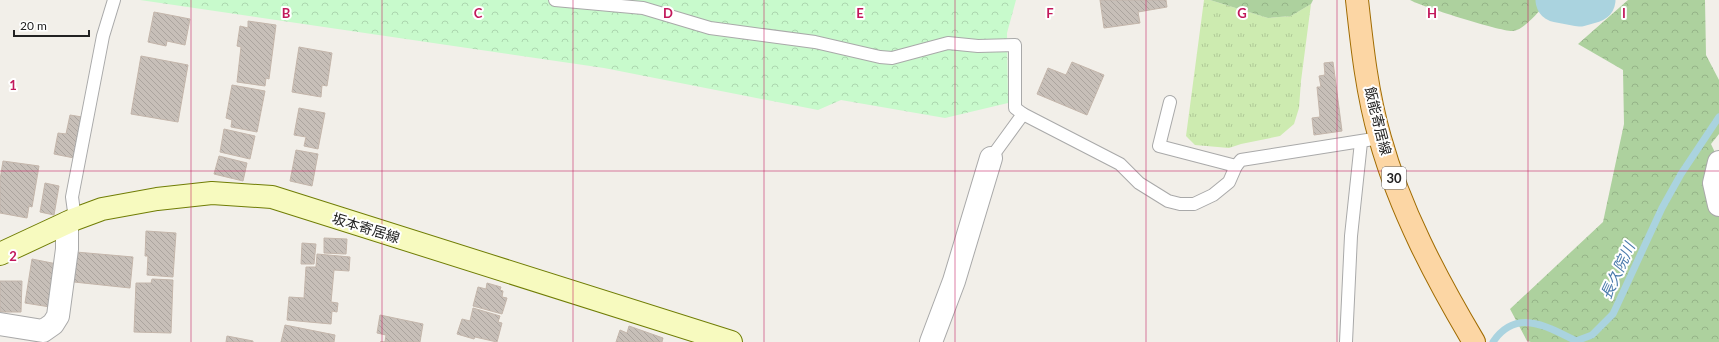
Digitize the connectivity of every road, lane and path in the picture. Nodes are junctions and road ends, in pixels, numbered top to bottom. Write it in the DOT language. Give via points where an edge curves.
graph roads {
  1 [pos="114,0"];
  2 [pos="555,0"];
  3 [pos="1356,0"];
  4 [pos="1170,102"];
  5 [pos="1023,114"];
  6 [pos="1371,140"];
  7 [pos="991,158"];
  8 [pos="1719,162"];
  9 [pos="1236,166"];
  10 [pos="1719,205"];
  11 [pos="71,221"];
  12 [pos="0,254"];
  13 [pos="0,324"];
  14 [pos="731,342"];
  15 [pos="931,342"];
  16 [pos="1346,342"];
  17 [pos="1474,342"];
  1 -- 11 [label="lane" via="103,36 72,197"];
  2 -- 5 [label="lane" via="643,8 710,28 815,42 880,57 899,56 948,43 978,46 1012,44 1015,45 1015,108"];
  3 -- 6 [label="main road, 飯能寄居線 / 30"];
  4 -- 9 [label="lane" via="1159,146"];
  5 -- 7 [label="lane"];
  5 -- 9 [label="lane" via="1120,164 1139,184 1168,201 1180,204 1194,204 1213,195 1229,182"];
  6 -- 9 [label="lane" via="1241,160"];
  6 -- 16 [label="lane" via="1351,236"];
  6 -- 17 [label="main road, 飯能寄居線 / 30" via="1446,295"];
  7 -- 15 [label="street" via="954,280"];
  8 -- 10 [label="street" via="1714,183"];
  11 -- 12 [label="main road, 坂本寄居線"];
  11 -- 13 [label="street" via="58,316 53,324 43,332"];
  11 -- 14 [label="main road, 坂本寄居線" via="102,209 157,199 212,193 272,197"];
}
